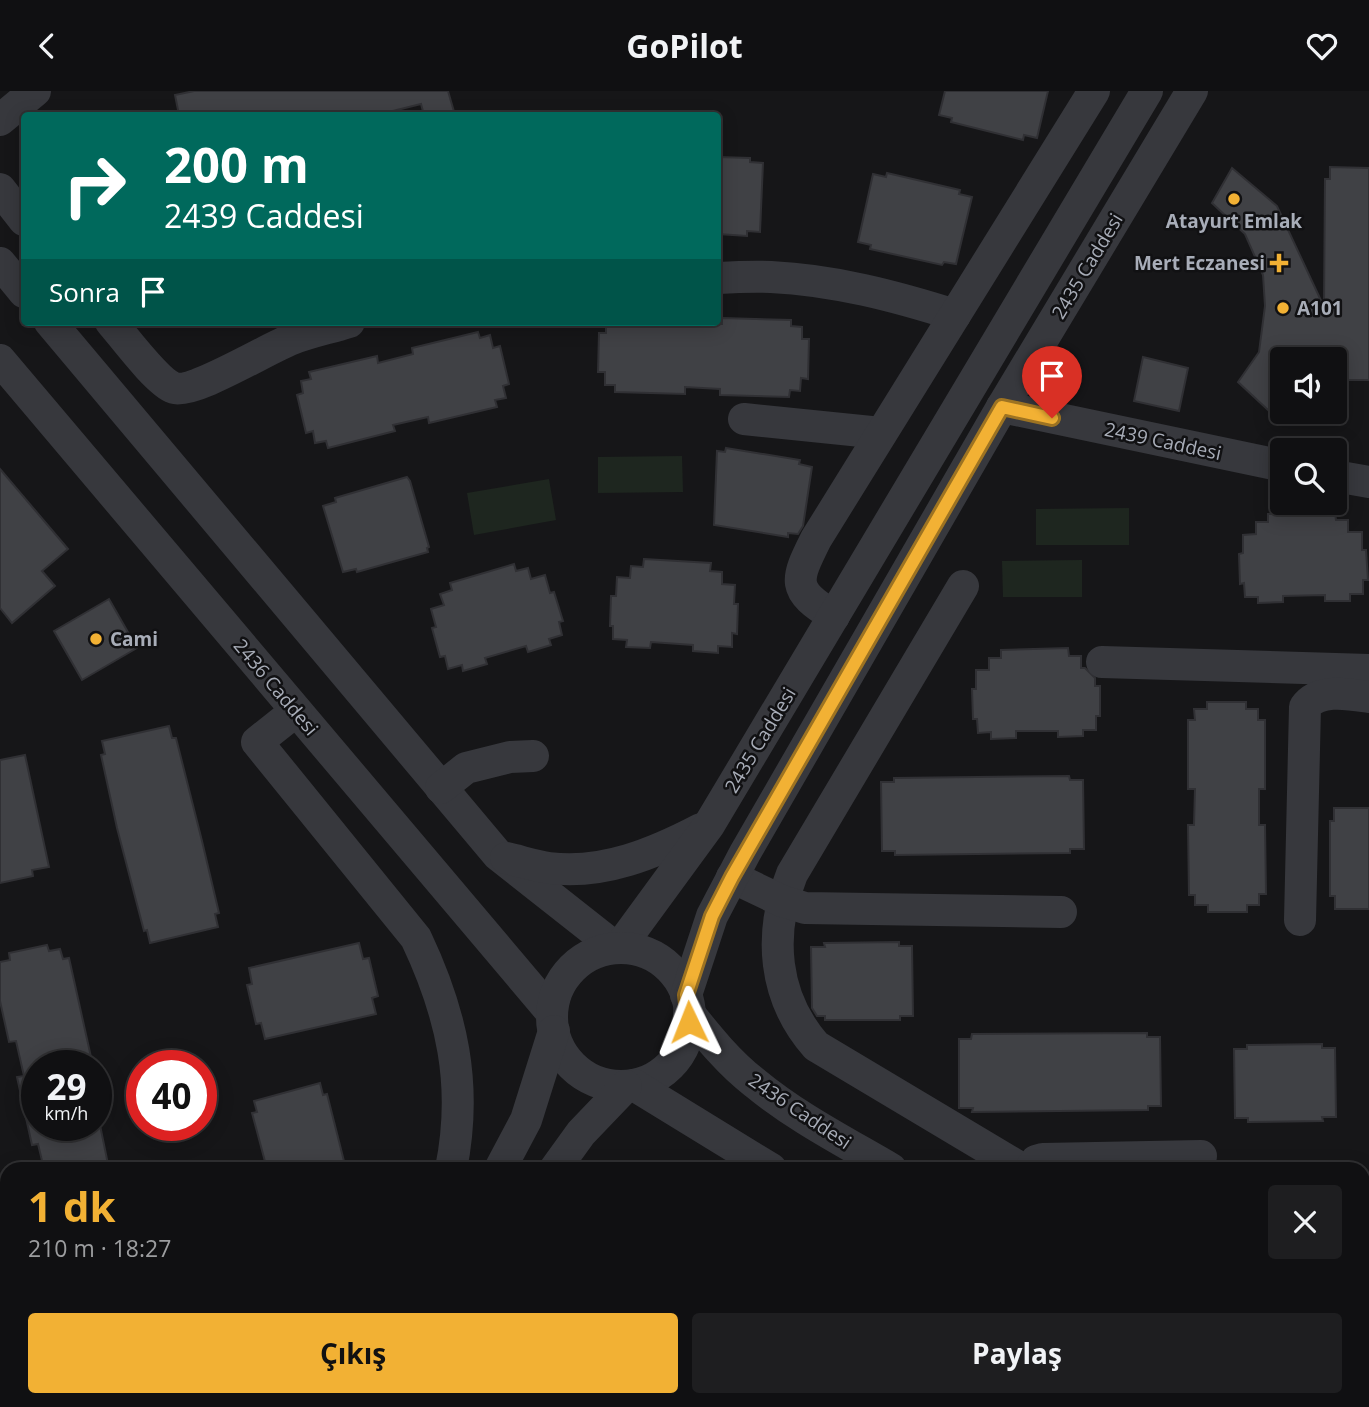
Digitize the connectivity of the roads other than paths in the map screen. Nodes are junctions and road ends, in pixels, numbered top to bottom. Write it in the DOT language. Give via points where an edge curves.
graph roads {
  1 [pos="34,91"];
  2 [pos="1094,91"];
  3 [pos="1147,91"];
  4 [pos="1192,91"];
  5 [pos="0,120"];
  6 [pos="0,189"];
  7 [pos="21,216"];
  8 [pos="0,263"];
  9 [pos="721,278"];
  10 [pos="21,288"];
  11 [pos="955,315"];
  12 [pos="53,326"];
  13 [pos="114,326"];
  14 [pos="319,326"];
  15 [pos="289,330"];
  16 [pos="0,360"];
  17 [pos="1002,407"];
  18 [pos="744,419"];
  19 [pos="881,433"];
  20 [pos="1270,463"];
  21 [pos="1347,477"];
  22 [pos="1369,482"];
  23 [pos="963,586"];
  24 [pos="834,616"];
  25 [pos="1102,662"];
  26 [pos="1369,670"];
  27 [pos="1369,697"];
  28 [pos="296,711"];
  29 [pos="533,756"];
  30 [pos="442,788"];
  31 [pos="709,825"];
  32 [pos="498,855"];
  33 [pos="732,877"];
  34 [pos="782,901"];
  35 [pos="1061,912"];
  36 [pos="1300,920"];
  37 [pos="618,948"];
  38 [pos="688,1004"];
  39 [pos="553,1022"];
  40 [pos="630,1086"];
  41 [pos="1201,1156"];
  42 [pos="452,1162"];
  43 [pos="504,1162"];
  44 [pos="560,1162"];
  45 [pos="759,1162"];
  46 [pos="879,1162"];
  47 [pos="1011,1162"];
  48 [pos="1035,1162"];
  1 -- 5 [label="street"];
  2 -- 11 [label="street"];
  3 -- 24 [label="street, 2435 Caddesi"];
  4 -- 17 [label="street, 2435 Caddesi"];
  6 -- 7 [label="street"];
  8 -- 10 [label="street"];
  9 -- 11 [label="street" via="770,277 839,285"];
  11 -- 19 [label="street"];
  12 -- 30 [label="street"];
  13 -- 15 [label="street" via="161,380 179,389 197,385"];
  14 -- 15 [label="street"];
  16 -- 28 [label="street, 2436 Caddesi"];
  17 -- 20 [label="street, 2439 Caddesi"];
  17 -- 33 [label="street, 2435 Caddesi"];
  18 -- 19 [label="street"];
  19 -- 24 [label="street" via="801,571 810,602"];
  21 -- 22 [label="street"];
  23 -- 34 [label="street" via="792,874"];
  24 -- 31 [label="street, 2435 Caddesi"];
  25 -- 26 [label="street"];
  27 -- 36 [label="street" via="1320,695 1305,707"];
  28 -- 39 [label="street, 2436 Caddesi"];
  28 -- 42 [label="street" via="257,742 416,938 430,967 456,1058 458,1121"];
  29 -- 30 [label="street" via="466,768"];
  30 -- 32 [label="street"];
  31 -- 32 [label="street" via="666,847 612,864 549,868"];
  31 -- 37 [label="street, 2435 Caddesi"];
  32 -- 37 [label="street"];
  33 -- 34 [label="street"];
  33 -- 38 [label="street, 2435 Caddesi" via="712,916"];
  34 -- 35 [label="street" via="805,908"];
  34 -- 47 [label="street" via="777,945 782,984 793,1014 816,1046"];
  37 -- 38 [label="street" via="637,950 660,961 673,972"];
  37 -- 39 [label="street" via="590,956 569,972 555,996"];
  38 -- 40 [label="street, 2435 Caddesi" via="686,1039 673,1063 659,1075"];
  38 -- 46 [label="street, 2436 Caddesi" via="716,1047 755,1084"];
  39 -- 40 [label="street" via="564,1056 583,1075 608,1085"];
  39 -- 43 [label="street" via="526,1120"];
  40 -- 44 [label="street, 2435 Caddesi" via="582,1133"];
  40 -- 45 [label="street"];
  41 -- 48 [label="street"];
}
